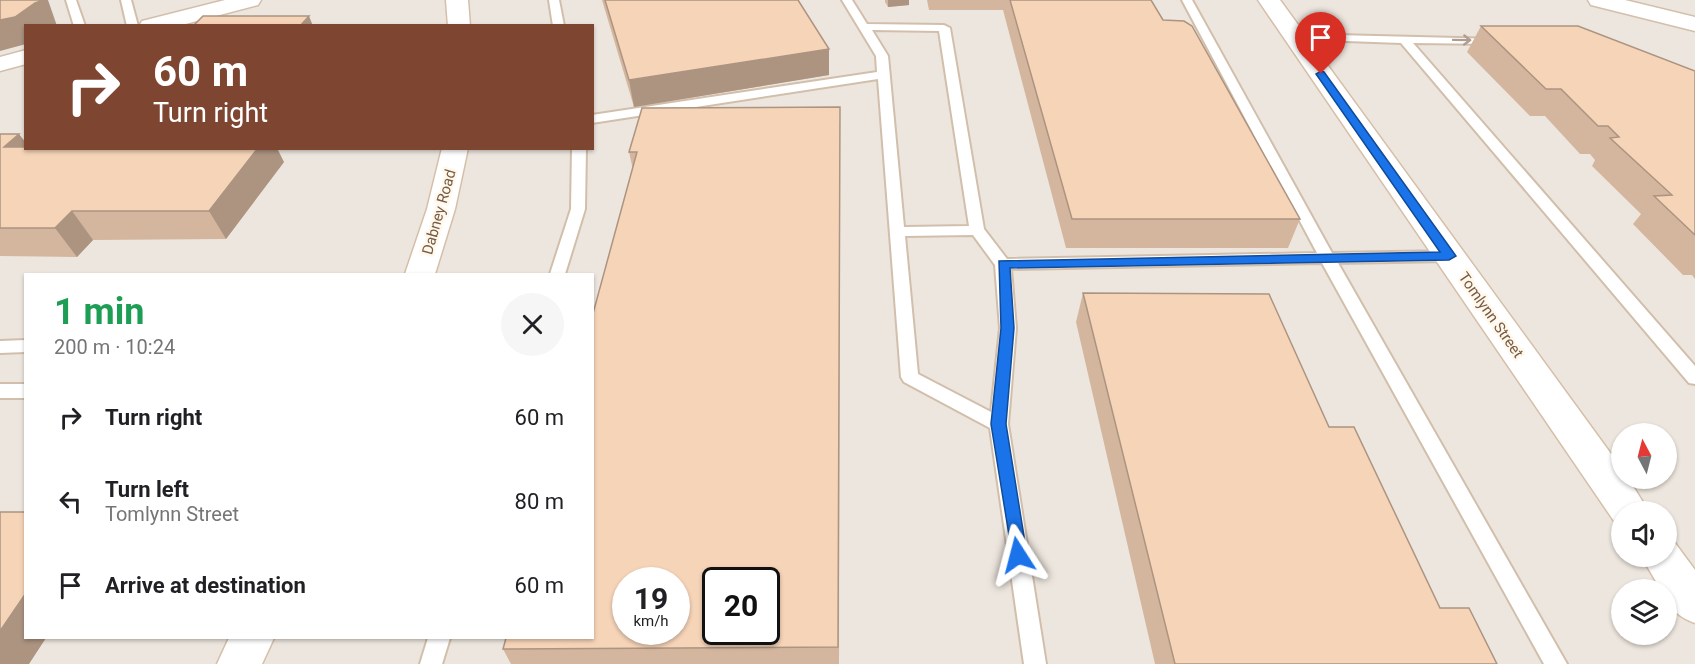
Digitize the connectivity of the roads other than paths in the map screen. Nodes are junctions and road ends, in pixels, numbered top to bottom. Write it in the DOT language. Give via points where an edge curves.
graph roads {
  1 [pos="71,0"];
  2 [pos="126,0"];
  3 [pos="250,0"];
  4 [pos="457,0"];
  5 [pos="554,0"];
  6 [pos="847,0"];
  7 [pos="1187,0"];
  8 [pos="1269,0"];
  9 [pos="1599,0"];
  10 [pos="79,24"];
  11 [pos="132,24"];
  12 [pos="158,24"];
  13 [pos="459,24"];
  14 [pos="559,24"];
  15 [pos="1695,24"];
  16 [pos="864,27"];
  17 [pos="1295,37"];
  18 [pos="1404,39"];
  19 [pos="1504,41"];
  20 [pos="24,58"];
  21 [pos="0,64"];
  22 [pos="884,75"];
  23 [pos="594,119"];
  24 [pos="455,150"];
  25 [pos="579,150"];
  26 [pos="977,230"];
  27 [pos="898,232"];
  28 [pos="1326,256"];
  29 [pos="1449,256"];
  30 [pos="1003,264"];
  31 [pos="420,273"];
  32 [pos="557,273"];
  33 [pos="24,346"];
  34 [pos="0,347"];
  35 [pos="1695,378"];
  36 [pos="0,391"];
  37 [pos="24,391"];
  38 [pos="999,424"];
  39 [pos="1622,501"];
  40 [pos="1669,567"];
  41 [pos="1695,604"];
  42 [pos="252,639"];
  43 [pos="439,639"];
  44 [pos="239,664"];
  45 [pos="431,664"];
  46 [pos="1035,664"];
  47 [pos="1556,664"];
  1 -- 10 [label="lane"];
  2 -- 11 [label="lane"];
  3 -- 12 [label="street"];
  4 -- 13 [label="street"];
  5 -- 14 [label="lane"];
  6 -- 16 [label="lane"];
  7 -- 28 [label="lane"];
  8 -- 17 [label="street, Tomlynn Street"];
  9 -- 15 [label="street"];
  16 -- 22 [label="lane" via="882,56"];
  16 -- 26 [label="lane" via="944,28"];
  17 -- 18 [label="lane"];
  17 -- 29 [label="street, Tomlynn Street"];
  18 -- 19 [label="lane, one-way"];
  18 -- 35 [label="lane"];
  20 -- 21 [label="street"];
  22 -- 23 [label="lane"];
  22 -- 27 [label="lane"];
  24 -- 31 [label="street, Dabney Road"];
  25 -- 32 [label="lane" via="578,209"];
  26 -- 27 [label="lane"];
  26 -- 30 [label="lane"];
  27 -- 38 [label="lane" via="910,376"];
  28 -- 29 [label="lane"];
  28 -- 30 [label="lane"];
  28 -- 47 [label="lane"];
  29 -- 39 [label="street, Tomlynn Street"];
  30 -- 38 [label="lane" via="1008,328"];
  33 -- 34 [label="lane"];
  36 -- 37 [label="lane"];
  38 -- 46 [label="lane"];
  40 -- 41 [label="street"];
  42 -- 44 [label="street"];
  43 -- 45 [label="lane"];
}
